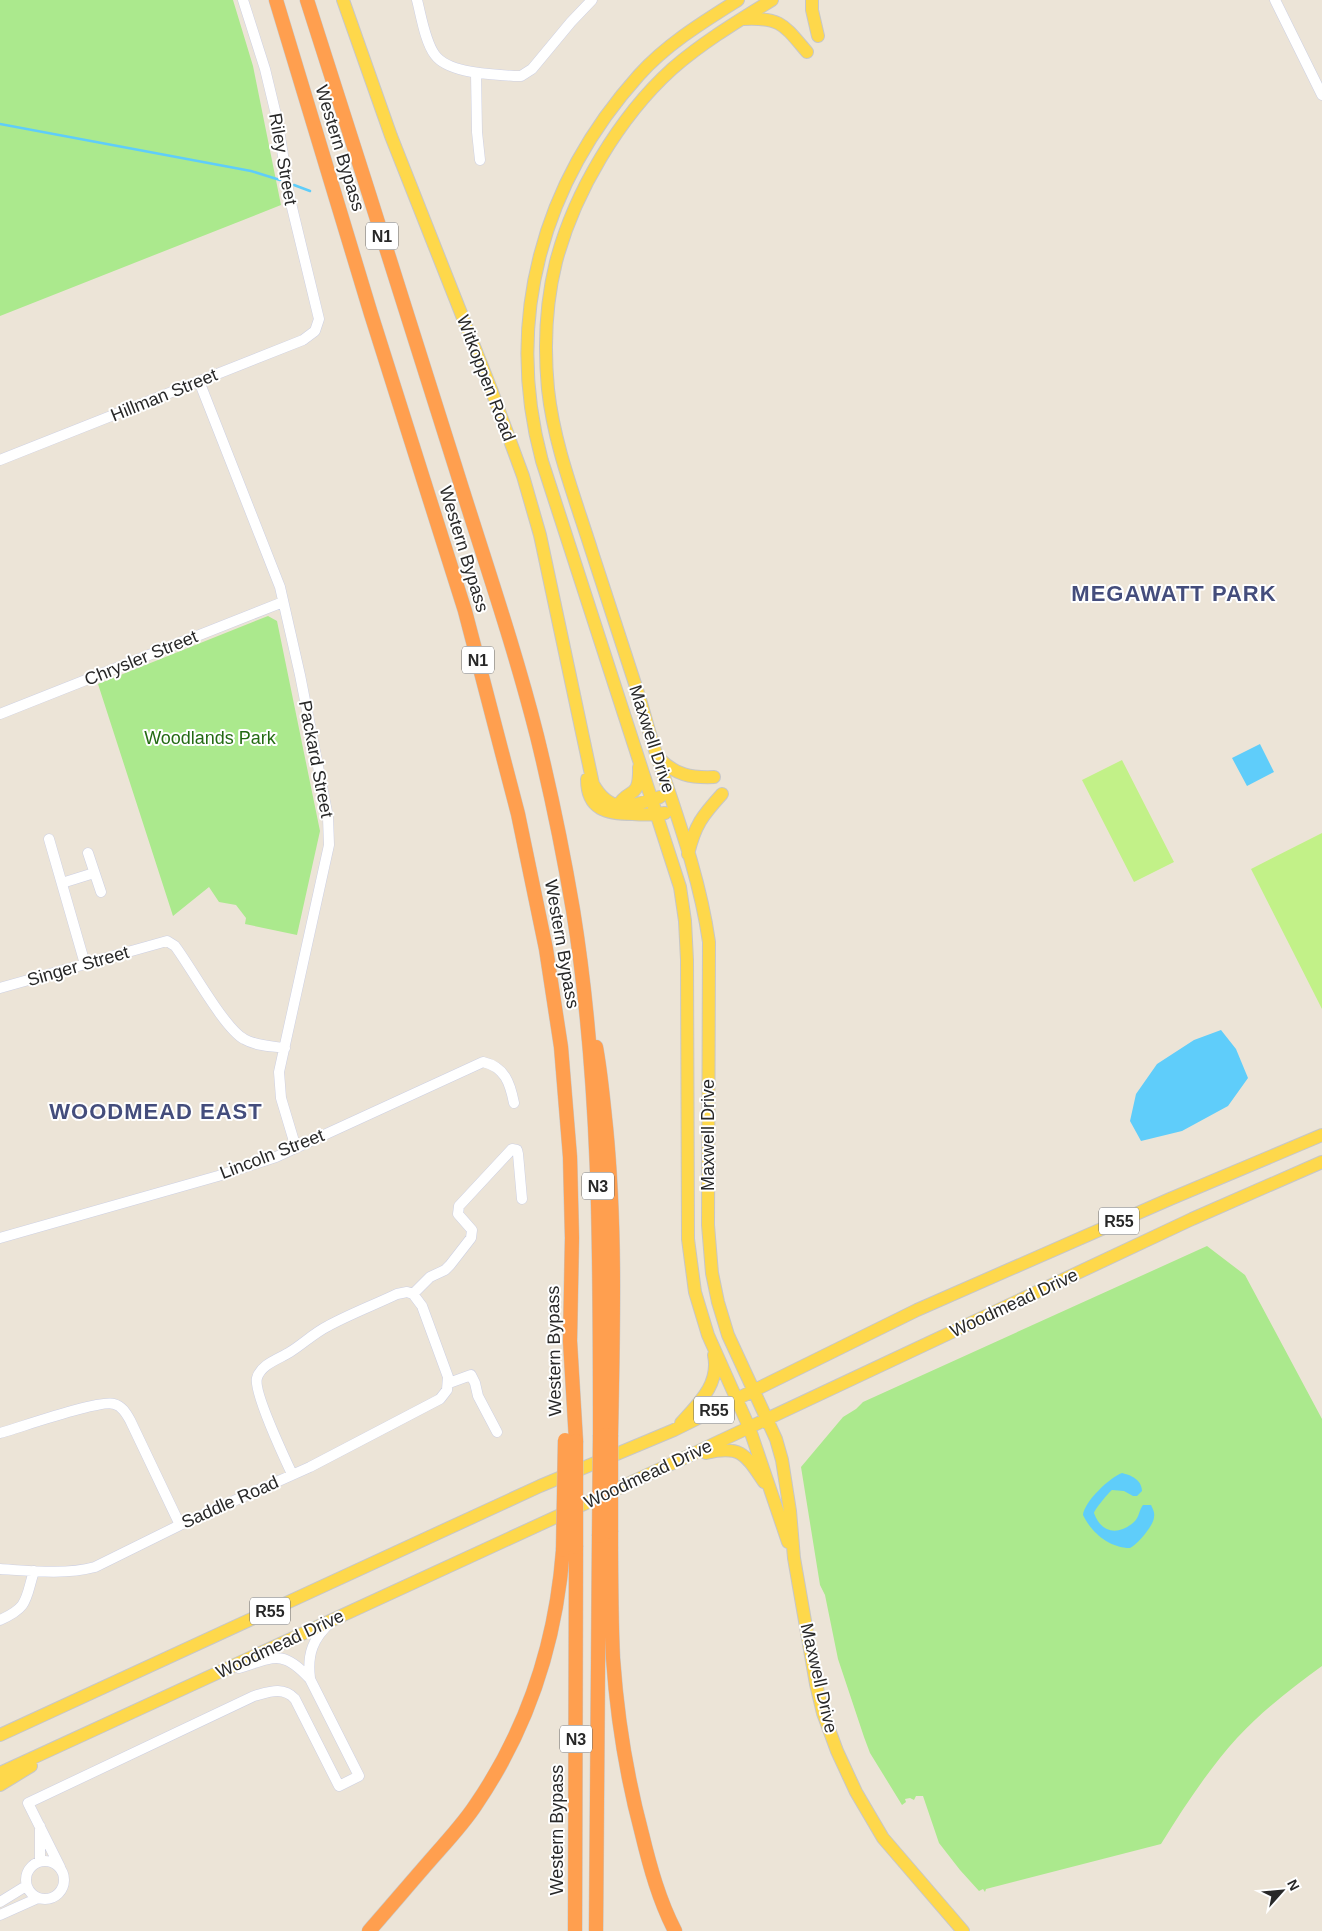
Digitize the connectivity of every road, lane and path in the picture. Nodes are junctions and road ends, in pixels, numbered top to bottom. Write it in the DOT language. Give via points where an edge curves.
graph roads {
  1 [pos="243,0"];
  2 [pos="276,0"];
  3 [pos="307,0"];
  4 [pos="343,0"];
  5 [pos="416,0"];
  6 [pos="592,0"];
  7 [pos="738,0"];
  8 [pos="772,0"];
  9 [pos="812,0"];
  10 [pos="1275,0"];
  11 [pos="742,19"];
  12 [pos="818,36"];
  13 [pos="807,52"];
  14 [pos="476,73"];
  15 [pos="1322,95"];
  16 [pos="480,160"];
  17 [pos="319,319"];
  18 [pos="199,381"];
  19 [pos="0,460"];
  20 [pos="591,550"];
  21 [pos="572,556"];
  22 [pos="283,602"];
  23 [pos="0,714"];
  24 [pos="657,756"];
  25 [pos="639,760"];
  26 [pos="589,767"];
  27 [pos="714,777"];
  28 [pos="670,794"];
  29 [pos="722,794"];
  30 [pos="653,799"];
  31 [pos="618,806"];
  32 [pos="675,812"];
  33 [pos="657,814"];
  34 [pos="49,839"];
  35 [pos="88,853"];
  36 [pos="688,854"];
  37 [pos="94,872"];
  38 [pos="62,883"];
  39 [pos="101,892"];
  40 [pos="85,964"];
  41 [pos="583,983"];
  42 [pos="0,988"];
  43 [pos="285,1048"];
  44 [pos="514,1103"];
  45 [pos="1322,1135"];
  46 [pos="296,1148"];
  47 [pos="1322,1162"];
  48 [pos="522,1199"];
  49 [pos="0,1238"];
  50 [pos="413,1294"];
  51 [pos="708,1335"];
  52 [pos="570,1341"];
  53 [pos="448,1386"];
  54 [pos="755,1390"];
  55 [pos="736,1398"];
  56 [pos="767,1419"];
  57 [pos="749,1426"];
  58 [pos="674,1430"];
  59 [pos="497,1432"];
  60 [pos="0,1433"];
  61 [pos="684,1458"];
  62 [pos="292,1474"];
  63 [pos="772,1494"];
  64 [pos="180,1525"];
  65 [pos="605,1534"];
  66 [pos="570,1548"];
  67 [pos="794,1558"];
  68 [pos="0,1569"];
  69 [pos="34,1571"];
  70 [pos="338,1617"];
  71 [pos="0,1620"];
  72 [pos="211,1676"];
  73 [pos="310,1679"];
  74 [pos="0,1735"];
  75 [pos="82,1735"];
  76 [pos="0,1773"];
  77 [pos="0,1785"];
  78 [pos="40,1826"];
  79 [pos="452,1836"];
  80 [pos="40,1861"];
  81 [pos="60,1867"];
  82 [pos="26,1886"];
  83 [pos="38,1898"];
  84 [pos="0,1902"];
  85 [pos="947,1914"];
  86 [pos="0,1915"];
  87 [pos="360,1931"];
  88 [pos="369,1931"];
  89 [pos="575,1931"];
  90 [pos="598,1931"];
  91 [pos="675,1931"];
  92 [pos="963,1931"];
  93 [pos="968,1931"];
  1 -- 17 [label="street, Riley Street" via="278,123 289,195"];
  2 -- 52 [label="highway, Western Bypass / N1" via="464,611 518,814 546,949 561,1048 570,1157"];
  3 -- 41 [label="highway, Western Bypass / N1" via="494,590 536,733 562,853"];
  4 -- 26 [label="main road, Witkoppen Road" via="525,482 544,553"];
  5 -- 14 [label="street" via="435,56 449,65"];
  6 -- 14 [label="street" via="526,73 514,76"];
  7 -- 21 [label="main road, Maxwell Drive" via="665,50 606,115 588,140 567,181 542,246 529,314 528,380 536,438"];
  8 -- 11 [label="main road, Maxwell Drive"];
  9 -- 12 [label="main road"];
  10 -- 15 [label="street"];
  11 -- 13 [label="main road" via="768,18 777,22 790,31"];
  11 -- 20 [label="main road, Maxwell Drive" via="670,71 632,114 583,191 556,262 548,306 548,388 562,462"];
  14 -- 16 [label="street"];
  17 -- 18 [label="street, Hillman Street" via="315,331 303,340"];
  18 -- 19 [label="street, Hillman Street"];
  18 -- 22 [label="street, Packard Street" via="280,587"];
  20 -- 21 [label="main road"];
  20 -- 24 [label="main road, Maxwell Drive"];
  21 -- 25 [label="main road, Maxwell Drive"];
  22 -- 23 [label="street, Chrysler Street"];
  22 -- 43 [label="street, Packard Street" via="330,830"];
  24 -- 27 [label="main road" via="667,767 684,776"];
  24 -- 28 [label="main road, Maxwell Drive"];
  25 -- 30 [label="main road, Maxwell Drive"];
  25 -- 31 [label="main road" via="638,785"];
  26 -- 31 [label="main road, Witkoppen Road" via="597,791 608,802"];
  26 -- 33 [label="main road, Witkoppen Road" via="588,791 599,808 620,814"];
  28 -- 30 [label="main road"];
  28 -- 32 [label="main road, Maxwell Drive"];
  29 -- 36 [label="main road" via="696,827"];
  30 -- 31 [label="main road"];
  30 -- 33 [label="main road, Maxwell Drive"];
  32 -- 33 [label="main road, Witkoppen Road"];
  32 -- 36 [label="main road, Maxwell Drive"];
  33 -- 51 [label="main road, Maxwell Drive" via="680,887 685,921 688,1239 695,1292"];
  34 -- 38 [label="street"];
  35 -- 37 [label="street"];
  36 -- 54 [label="main road, Maxwell Drive" via="702,898 709,942 708,1225 712,1274 728,1335"];
  37 -- 38 [label="street"];
  37 -- 39 [label="street"];
  38 -- 40 [label="street"];
  40 -- 42 [label="street, Singer Street"];
  40 -- 43 [label="street, Singer Street" via="167,941 175,946 237,1034 250,1042"];
  41 -- 65 [label="highway, Western Bypass / N3, bridge" via="600,1236 606,1435"];
  43 -- 46 [label="street, Packard Street" via="279,1082"];
  44 -- 46 [label="street, Lincoln Street" via="506,1076 483,1062"];
  45 -- 54 [label="main road, Woodmead Drive / R55" via="997,1274"];
  46 -- 49 [label="street, Lincoln Street" via="218,1176"];
  47 -- 56 [label="main road, Woodmead Drive / R55" via="1192,1219"];
  48 -- 50 [label="street" via="518,1154 512,1149 458,1206 458,1214 472,1230 471,1238 445,1270 430,1277"];
  50 -- 53 [label="street" via="422,1306 448,1377"];
  50 -- 62 [label="street" via="397,1294 326,1327 259,1374 258,1388"];
  51 -- 55 [label="main road, Maxwell Drive"];
  51 -- 58 [label="main road" via="715,1362 712,1384 698,1405"];
  52 -- 66 [label="highway, Western Bypass / N3, bridge"];
  53 -- 59 [label="street" via="471,1375"];
  53 -- 62 [label="street, Saddle Road" via="444,1396 438,1400"];
  54 -- 55 [label="main road, Woodmead Drive / R55"];
  54 -- 56 [label="main road, Maxwell Drive"];
  55 -- 57 [label="main road, Maxwell Drive"];
  55 -- 58 [label="main road, Woodmead Drive / R55"];
  56 -- 57 [label="main road, Woodmead Drive / R55"];
  56 -- 67 [label="main road, Maxwell Drive" via="782,1460"];
  57 -- 61 [label="main road, Woodmead Drive / R55"];
  57 -- 63 [label="main road, Maxwell Drive"];
  58 -- 74 [label="main road, Woodmead Drive / R55" via="540,1486"];
  60 -- 64 [label="street" via="85,1407 108,1403 118,1406 130,1420"];
  61 -- 63 [label="main road" via="721,1450 738,1452 749,1461"];
  61 -- 70 [label="main road, Woodmead Drive / R55"];
  62 -- 64 [label="street, Saddle Road"];
  63 -- 67 [label="main road, Maxwell Drive"];
  64 -- 69 [label="street, Saddle Road" via="95,1567"];
  65 -- 90 [label="highway, Western Bypass / N3" via="596,1886"];
  65 -- 91 [label="highway" via="613,1659 632,1793 650,1868"];
  66 -- 79 [label="highway" via="550,1641 521,1726 492,1781"];
  66 -- 89 [label="highway, Western Bypass / N3"];
  67 -- 85 [label="main road, Maxwell Drive" via="816,1684 837,1751 883,1838"];
  68 -- 69 [label="street, Saddle Road"];
  69 -- 71 [label="street" via="23,1606"];
  70 -- 72 [label="main road, Woodmead Drive / R55"];
  70 -- 73 [label="street" via="316,1640 309,1656"];
  72 -- 73 [label="street" via="282,1657 300,1667"];
  72 -- 75 [label="main road, Woodmead Drive / R55"];
  73 -- 78 [label="street" via="359,1776 339,1786 295,1699 286,1692 272,1691 249,1698 28,1803"];
  75 -- 76 [label="main road, Woodmead Drive / R55"];
  75 -- 77 [label="main road"];
  78 -- 80 [label="street"];
  78 -- 81 [label="street"];
  79 -- 87 [label="highway"];
  79 -- 88 [label="highway"];
  80 -- 81 [label="street" via="51,1861"];
  80 -- 82 [label="street" via="26,1873"];
  81 -- 83 [label="street" via="64,1883 59,1894 49,1899"];
  82 -- 83 [label="street"];
  82 -- 84 [label="street"];
  83 -- 86 [label="street"];
  85 -- 92 [label="main road, Maxwell Drive"];
  85 -- 93 [label="main road, Maxwell Drive"];
}
